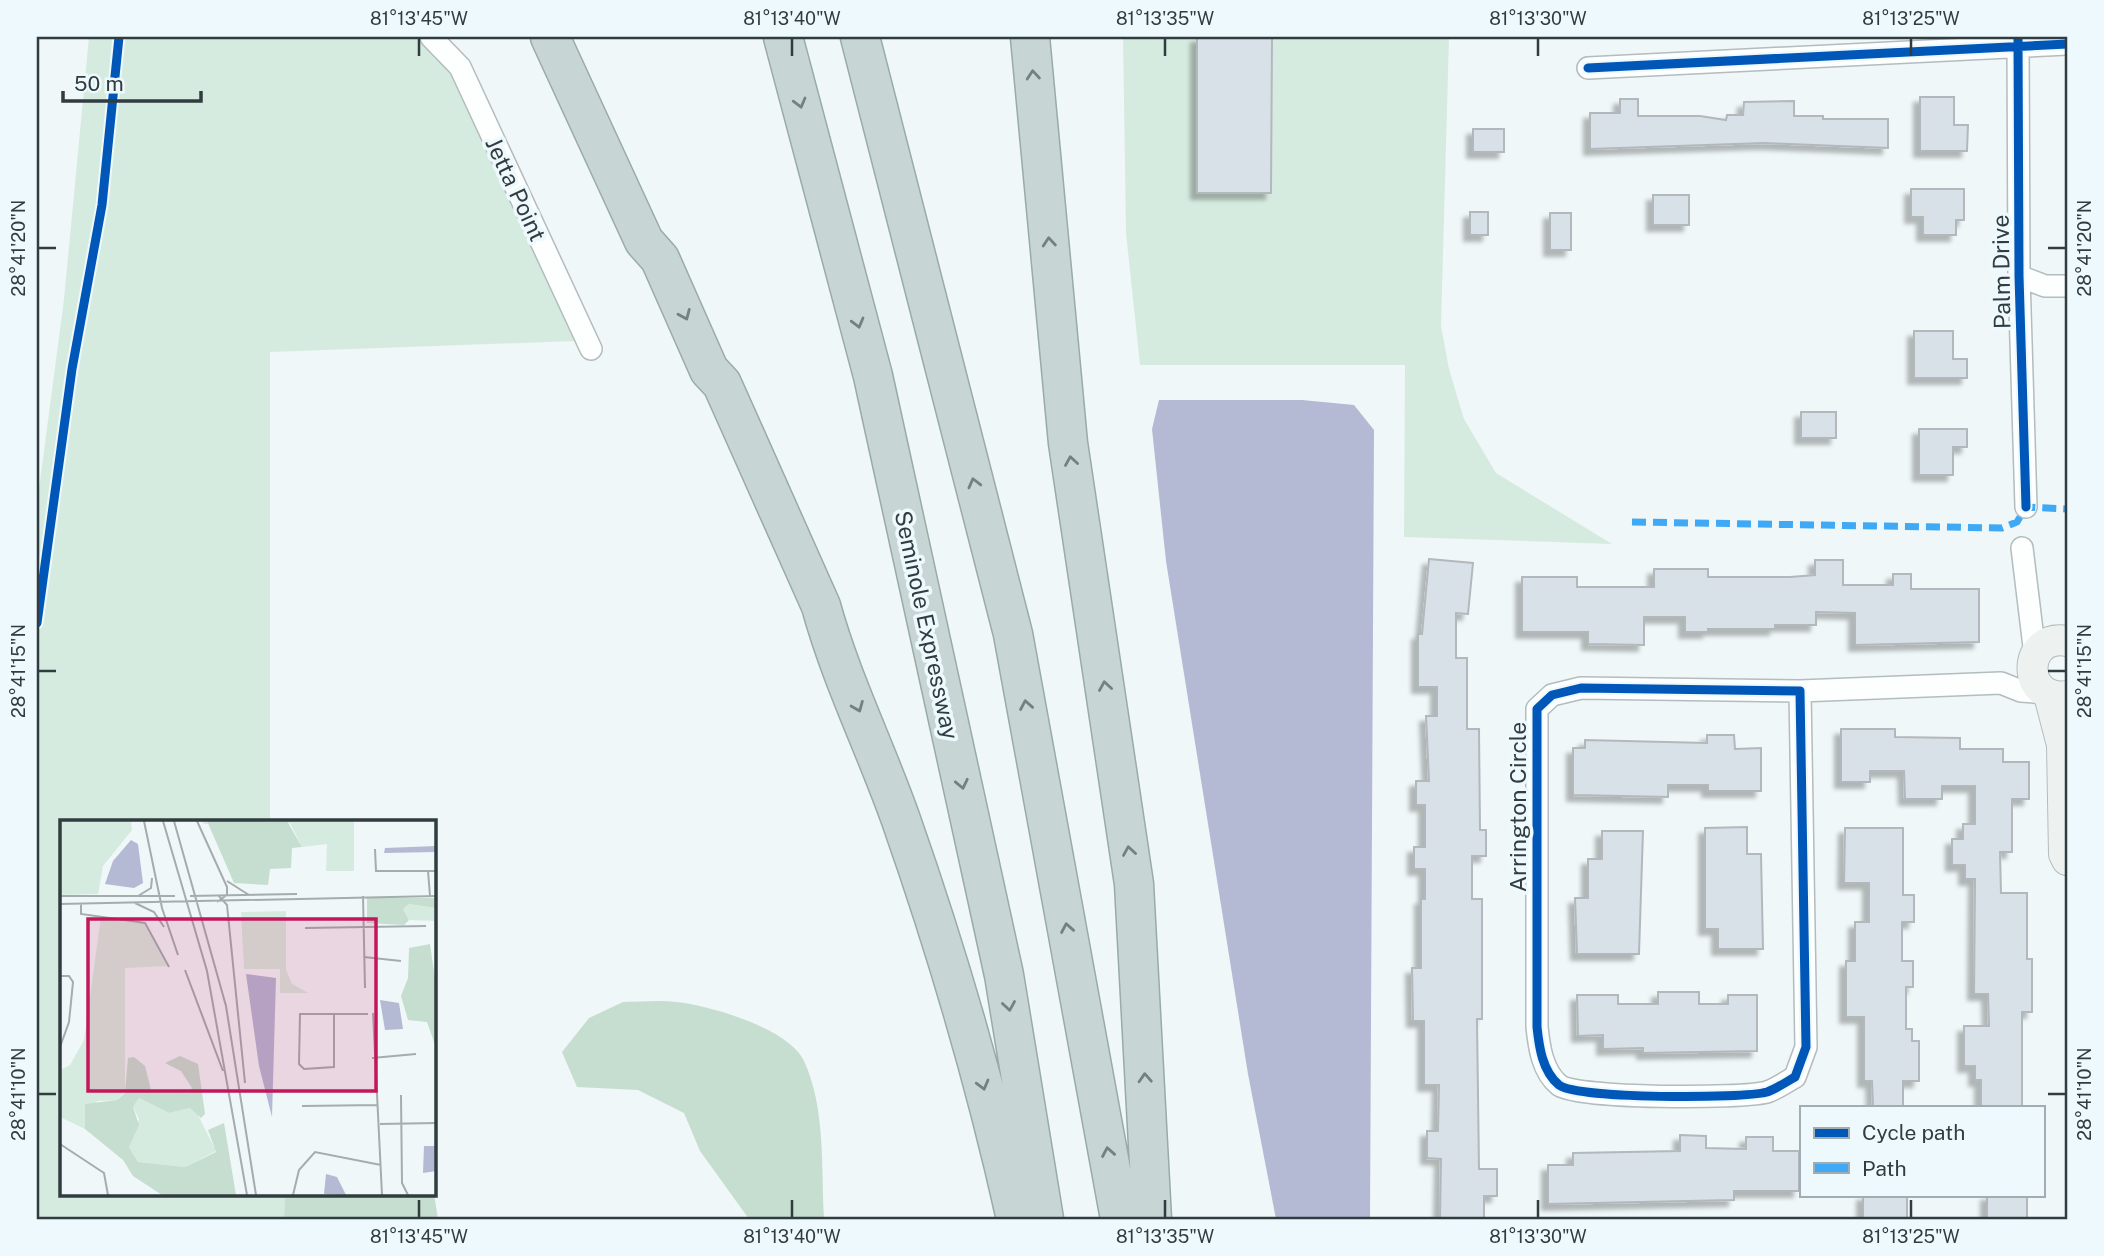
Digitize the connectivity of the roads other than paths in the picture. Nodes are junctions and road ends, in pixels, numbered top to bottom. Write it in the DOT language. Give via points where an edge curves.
graph roads {
  1 [pos="431,37"];
  2 [pos="550,37"];
  3 [pos="579,37"];
  4 [pos="783,37"];
  5 [pos="860,37"];
  6 [pos="1030,37"];
  7 [pos="2018,41"];
  8 [pos="2067,44"];
  9 [pos="1588,68"];
  10 [pos="660,260"];
  11 [pos="2019,276"];
  12 [pos="2067,286"];
  13 [pos="591,349"];
  14 [pos="2026,507"];
  15 [pos="2022,548"];
  16 [pos="2067,641"];
  17 [pos="2034,659"];
  18 [pos="2001,683"];
  19 [pos="1800,691"];
  20 [pos="2054,695"];
  21 [pos="2067,860"];
  22 [pos="1016,1219"];
  23 [pos="1044,1219"];
  24 [pos="1120,1219"];
  25 [pos="1152,1219"];
  1 -- 13 [label="street, Jetta Point" via="460,67"];
  2 -- 10 [label="highway" via="644,241"];
  3 -- 10 [label="highway" via="656,234"];
  4 -- 23 [label="highway, Seminole Expressway, one-way" via="873,376 1004,975"];
  24 -- 5 [label="highway, one-way" via="1013,634"];
  25 -- 6 [label="highway, one-way" via="1134,884 1068,443"];
  7 -- 8 [label="street"];
  7 -- 9 [label="street"];
  7 -- 11 [label="street, Palm Drive"];
  10 -- 22 [label="highway, one-way" via="709,370 710,387 757,498 808,610 831,644 894,800 944,948"];
  11 -- 12 [label="street" via="2045,286"];
  11 -- 14 [label="street, Palm Drive"];
  15 -- 17 [label="street"];
  16 -- 17 [label="street" via="2050,642"];
  17 -- 18 [label="street"];
  17 -- 20 [label="street" via="2033,677"];
  18 -- 19 [label="street, Arrington Circle"];
  18 -- 20 [label="street, Arrington Circle"];
  19 -- 19 [label="street, Arrington Circle" via="1581,688 1552,695 1537,709 1537,1027 1541,1056 1560,1085 1581,1092 1648,1097 1766,1092 1796,1077 1806,1047"];
  20 -- 21 [label="street" via="2062,745"];
}
